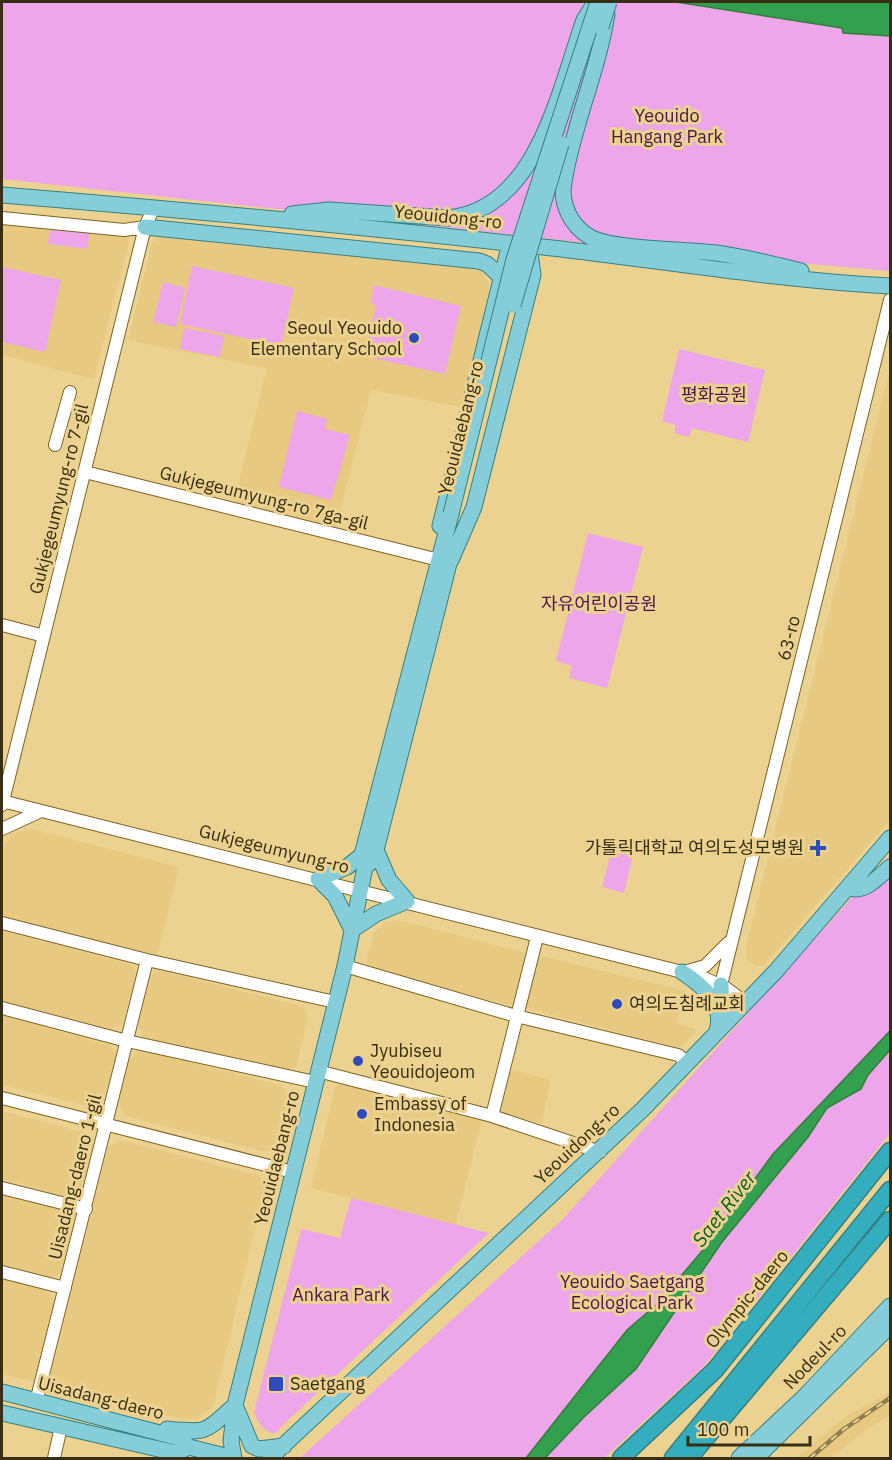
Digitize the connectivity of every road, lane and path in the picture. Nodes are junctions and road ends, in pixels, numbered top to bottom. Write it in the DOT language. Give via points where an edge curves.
graph roads {
  1 [pos="603,3"];
  2 [pos="2,195"];
  3 [pos="154,207"];
  4 [pos="258,217"];
  5 [pos="2,218"];
  6 [pos="145,227"];
  7 [pos="510,243"];
  8 [pos="529,246"];
  9 [pos="553,248"];
  10 [pos="533,274"];
  11 [pos="501,277"];
  12 [pos="850,284"];
  13 [pos="891,286"];
  14 [pos="891,300"];
  15 [pos="70,392"];
  16 [pos="55,445"];
  17 [pos="85,472"];
  18 [pos="456,513"];
  19 [pos="442,563"];
  20 [pos="436,577"];
  21 [pos="2,625"];
  22 [pos="44,636"];
  23 [pos="13,766"];
  24 [pos="2,778"];
  25 [pos="2,802"];
  26 [pos="42,811"];
  27 [pos="2,829"];
  28 [pos="891,838"];
  29 [pos="367,857"];
  30 [pos="891,867"];
  31 [pos="318,879"];
  32 [pos="848,887"];
  33 [pos="361,889"];
  34 [pos="407,901"];
  35 [pos="2,923"];
  36 [pos="352,930"];
  37 [pos="537,937"];
  38 [pos="731,938"];
  39 [pos="147,960"];
  40 [pos="345,966"];
  41 [pos="682,972"];
  42 [pos="721,985"];
  43 [pos="336,1002"];
  44 [pos="746,1004"];
  45 [pos="2,1008"];
  46 [pos="516,1016"];
  47 [pos="714,1035"];
  48 [pos="127,1041"];
  49 [pos="688,1062"];
  50 [pos="317,1077"];
  51 [pos="2,1098"];
  52 [pos="492,1116"];
  53 [pos="106,1124"];
  54 [pos="891,1151"];
  55 [pos="600,1152"];
  56 [pos="293,1172"];
  57 [pos="2,1188"];
  58 [pos="891,1190"];
  59 [pos="86,1209"];
  60 [pos="891,1220"];
  61 [pos="2,1272"];
  62 [pos="65,1288"];
  63 [pos="891,1306"];
  64 [pos="891,1326"];
  65 [pos="2,1392"];
  66 [pos="36,1402"];
  67 [pos="235,1405"];
  68 [pos="2,1413"];
  69 [pos="61,1427"];
  70 [pos="159,1433"];
  71 [pos="285,1445"];
  72 [pos="189,1447"];
  73 [pos="54,1458"];
  74 [pos="233,1458"];
  75 [pos="270,1458"];
  76 [pos="621,1458"];
  77 [pos="673,1458"];
  78 [pos="689,1458"];
  79 [pos="739,1458"];
  80 [pos="756,1458"];
  1 -- 4 [label="main road" via="584,20 535,153 512,188 491,205 455,218 329,210"];
  1 -- 12 [label="main road, bridge" via="602,48 576,127 563,185 571,219 597,240 738,256"];
  1 -- 18 [label="main road, Yeouidaebang-ro, bridge" via="522,272"];
  2 -- 3 [label="main road, Yeouidong-ro"];
  3 -- 4 [label="main road, Yeouidong-ro"];
  3 -- 6 [label="street, Gukjegeumyung-ro 7-gil"];
  4 -- 7 [label="main road, Yeouidong-ro"];
  5 -- 6 [label="street" via="124,230"];
  6 -- 11 [label="main road" via="479,261"];
  6 -- 17 [label="street, Gukjegeumyung-ro 7-gil"];
  7 -- 8 [label="main road, Yeouidong-ro"];
  7 -- 11 [label="main road"];
  8 -- 9 [label="main road, Yeouidong-ro"];
  8 -- 10 [label="main road"];
  9 -- 10 [label="main road"];
  9 -- 12 [label="main road, Yeouidong-ro"];
  10 -- 19 [label="main road" via="474,507"];
  11 -- 19 [label="main road" via="435,545"];
  12 -- 13 [label="main road, Yeouidong-ro"];
  14 -- 38 [label="street, 63-ro"];
  15 -- 16 [label="street"];
  17 -- 19 [label="street, Gukjegeumyung-ro 7ga-gil"];
  17 -- 22 [label="street, Gukjegeumyung-ro 7-gil"];
  18 -- 19 [label="main road, Yeouidaebang-ro"];
  18 -- 20 [label="main road, Yeouidaebang-ro"];
  19 -- 20 [label="main road"];
  19 -- 29 [label="main road, Yeouidaebang-ro"];
  20 -- 29 [label="main road, Yeouidaebang-ro"];
  21 -- 22 [label="street"];
  22 -- 23 [label="street, Gukjegeumyung-ro 7-gil"];
  23 -- 24 [label="street"];
  23 -- 25 [label="street, Gukjegeumyung-ro 7-gil"];
  25 -- 26 [label="street, Gukjegeumyung-ro"];
  26 -- 27 [label="street"];
  26 -- 31 [label="street, Gukjegeumyung-ro"];
  28 -- 32 [label="main road, Yeouidong-ro"];
  29 -- 31 [label="main road"];
  29 -- 33 [label="main road, Yeouidaebang-ro"];
  29 -- 34 [label="main road"];
  30 -- 32 [label="main road" via="866,887"];
  31 -- 33 [label="street, Gukjegeumyung-ro"];
  31 -- 36 [label="main road" via="335,896"];
  32 -- 44 [label="main road, Yeouidong-ro"];
  33 -- 34 [label="street, Gukjegeumyung-ro"];
  33 -- 36 [label="main road, Yeouidaebang-ro"];
  34 -- 36 [label="main road"];
  34 -- 37 [label="street, Gukjegeumyung-ro"];
  35 -- 39 [label="street"];
  36 -- 40 [label="main road, Yeouidaebang-ro"];
  37 -- 41 [label="street, Gukjegeumyung-ro"];
  37 -- 46 [label="street"];
  38 -- 41 [label="street" via="705,966"];
  38 -- 42 [label="street, 63-ro"];
  39 -- 43 [label="street"];
  39 -- 48 [label="street, Uisadang-daero 1-gil"];
  40 -- 43 [label="main road, Yeouidaebang-ro"];
  40 -- 46 [label="street"];
  41 -- 42 [label="street, Gukjegeumyung-ro"];
  41 -- 47 [label="main road" via="716,1004 719,1014"];
  42 -- 44 [label="street, Gukjegeumyung-ro"];
  42 -- 47 [label="main road" via="722,1014"];
  43 -- 50 [label="main road, Yeouidaebang-ro"];
  44 -- 47 [label="main road, Yeouidong-ro"];
  45 -- 48 [label="street"];
  46 -- 49 [label="street" via="678,1055"];
  46 -- 52 [label="street"];
  47 -- 49 [label="main road, Yeouidong-ro"];
  48 -- 50 [label="street"];
  48 -- 53 [label="street, Uisadang-daero 1-gil"];
  49 -- 55 [label="main road, Yeouidong-ro"];
  50 -- 52 [label="street"];
  50 -- 56 [label="main road, Yeouidaebang-ro"];
  51 -- 53 [label="street"];
  52 -- 55 [label="street"];
  53 -- 56 [label="street"];
  53 -- 59 [label="street, Uisadang-daero 1-gil"];
  54 -- 76 [label="highway, Olympic-daero" via="715,1370"];
  55 -- 71 [label="main road, Yeouidong-ro"];
  56 -- 67 [label="main road, Yeouidaebang-ro"];
  57 -- 59 [label="street"];
  58 -- 77 [label="highway"];
  59 -- 62 [label="street, Uisadang-daero 1-gil"];
  60 -- 78 [label="highway"];
  61 -- 62 [label="street"];
  62 -- 66 [label="street, Uisadang-daero 1-gil"];
  63 -- 79 [label="main road, Nodeul-ro"];
  64 -- 80 [label="main road, Nodeul-ro"];
  65 -- 66 [label="main road, Uisadang-daero"];
  66 -- 70 [label="main road, Uisadang-daero"];
  67 -- 70 [label="main road" via="199,1433 167,1429"];
  67 -- 71 [label="main road" via="252,1446 259,1449"];
  67 -- 74 [label="main road, Yeouidaebang-ro"];
  68 -- 69 [label="main road, Uisadang-daero"];
  69 -- 72 [label="main road, Uisadang-daero" via="176,1453"];
  69 -- 73 [label="street"];
  70 -- 72 [label="main road, Uisadang-daero" via="179,1438"];
  71 -- 75 [label="main road, Yeouidong-ro"];
  72 -- 74 [label="main road, Uisadang-daero"];
}
